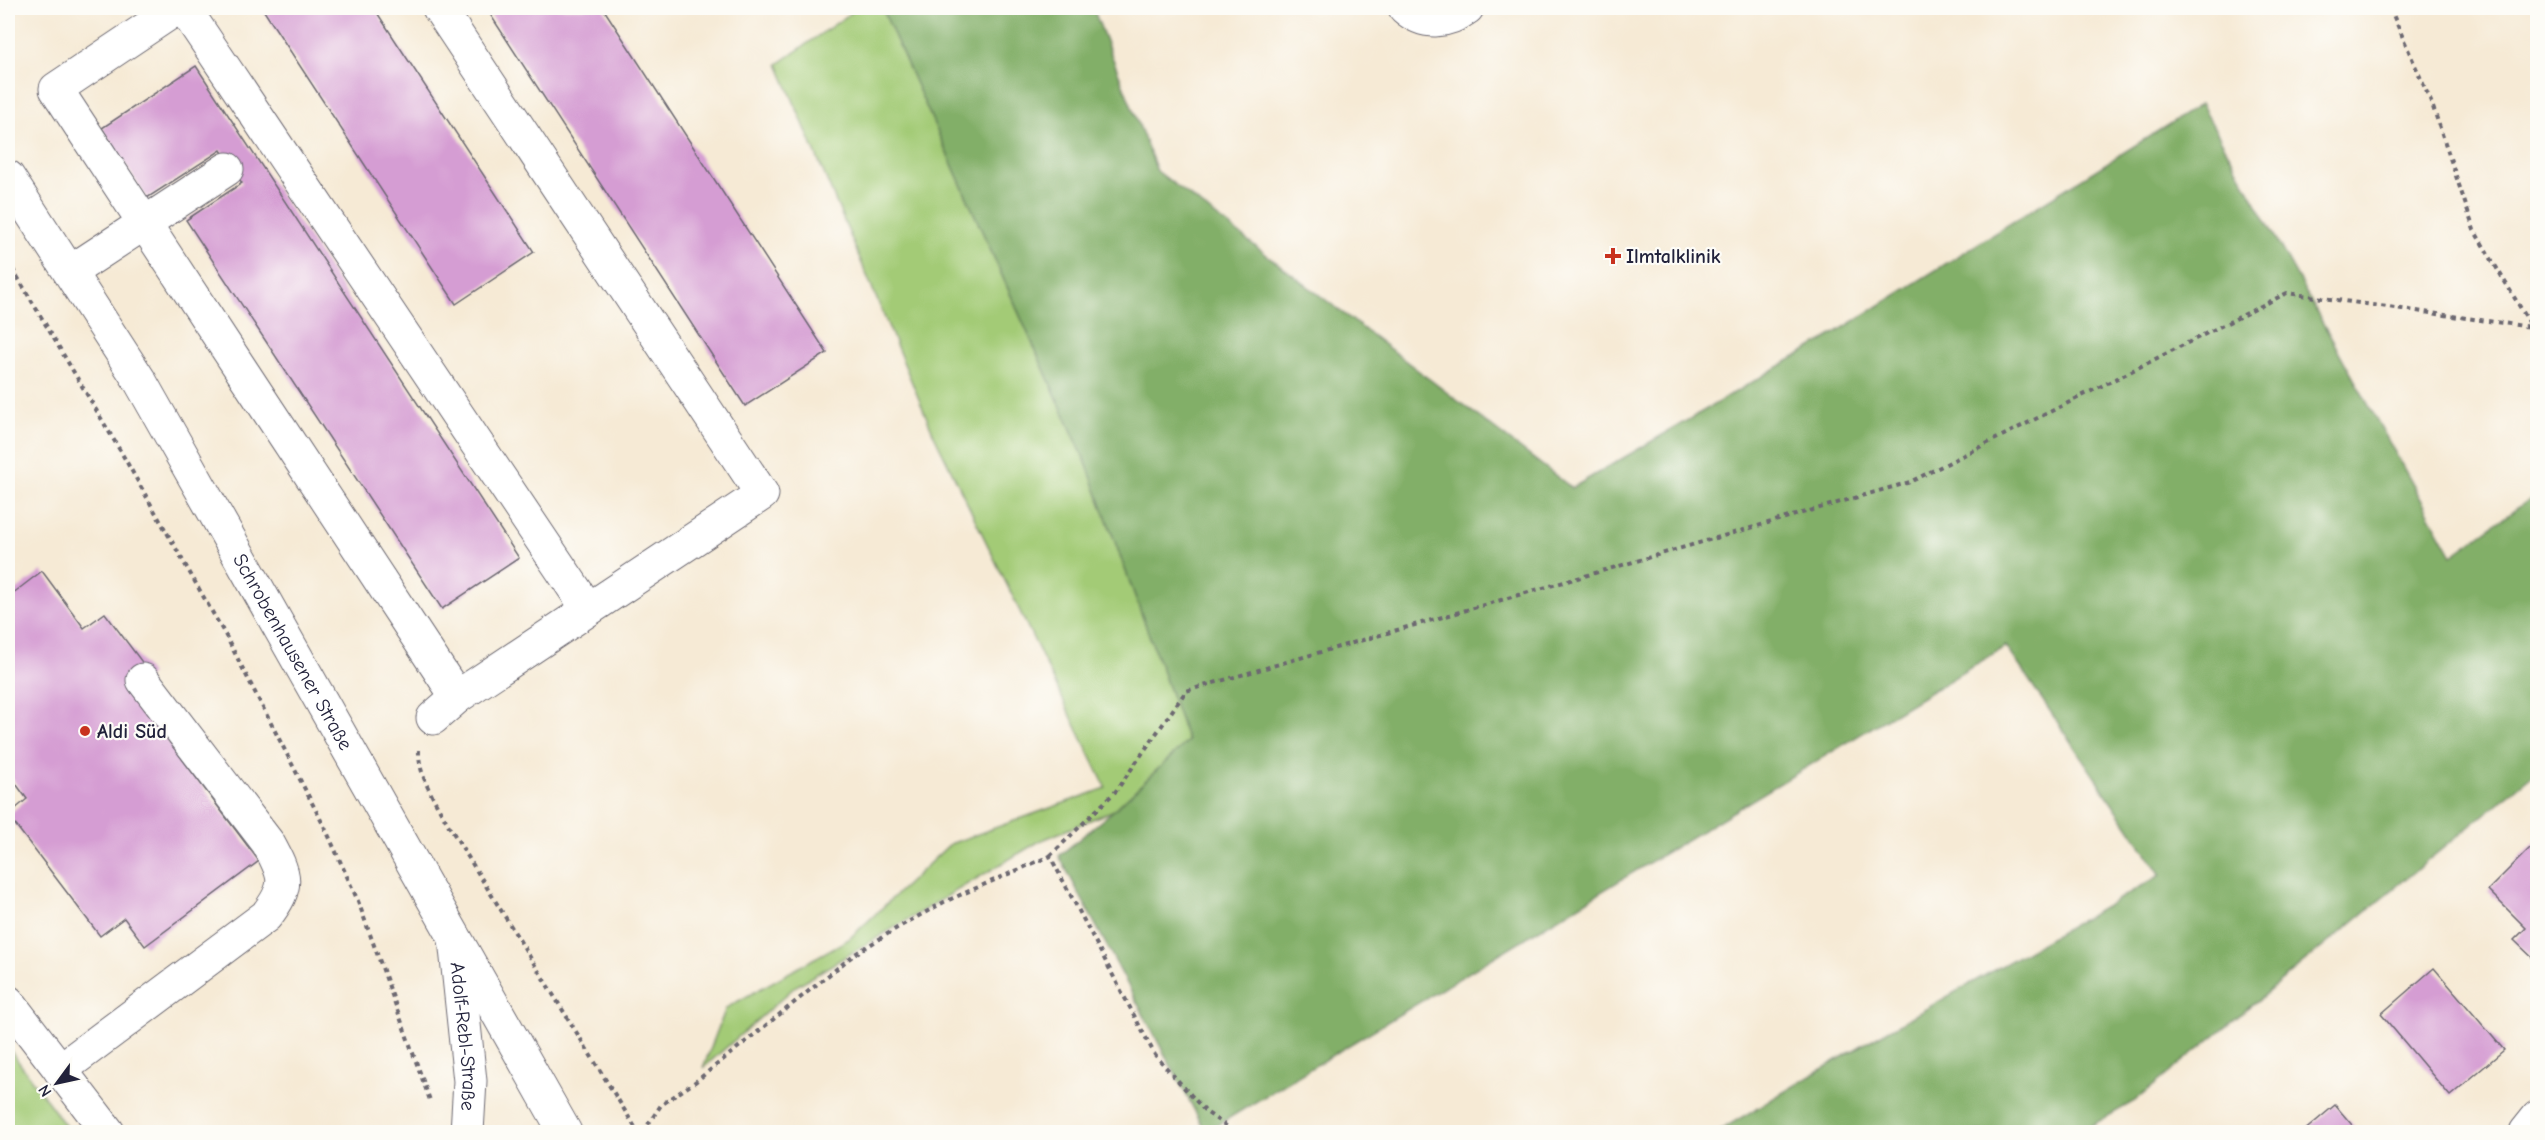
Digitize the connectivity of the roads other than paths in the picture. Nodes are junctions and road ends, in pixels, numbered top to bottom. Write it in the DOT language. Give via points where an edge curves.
graph roads {
  1 [pos="177,8"];
  2 [pos="184,8"];
  3 [pos="439,8"];
  4 [pos="1405,8"];
  5 [pos="1467,8"];
  6 [pos="227,169"];
  7 [pos="8,177"];
  8 [pos="144,225"];
  9 [pos="70,272"];
  10 [pos="588,609"];
  11 [pos="143,680"];
  12 [pos="455,939"];
  13 [pos="8,1002"];
  14 [pos="60,1070"];
  15 [pos="2538,1117"];
  16 [pos="468,1124"];
  17 [pos="555,1129"];
  18 [pos="108,1132"];
  19 [pos="2526,1132"];
  1 -- 8 [label="main road" via="56,89"];
  2 -- 10 [label="main road"];
  3 -- 10 [label="main road" via="762,494"];
  4 -- 5 [label="main road" via="1431,20 1447,18"];
  6 -- 8 [label="main road"];
  7 -- 9 [label="main road, Schrobenhausener Straße"];
  8 -- 9 [label="main road"];
  8 -- 10 [label="main road" via="445,708"];
  9 -- 12 [label="main road, Schrobenhausener Straße" via="140,381"];
  11 -- 14 [label="main road" via="268,843 280,866 284,888 266,916"];
  12 -- 16 [label="main road, Adolf-Rebl-Straße" via="470,1081"];
  12 -- 17 [label="main road, Schrobenhausener Straße"];
  13 -- 14 [label="main road"];
  14 -- 18 [label="main road"];
  15 -- 19 [label="main road"];
}
